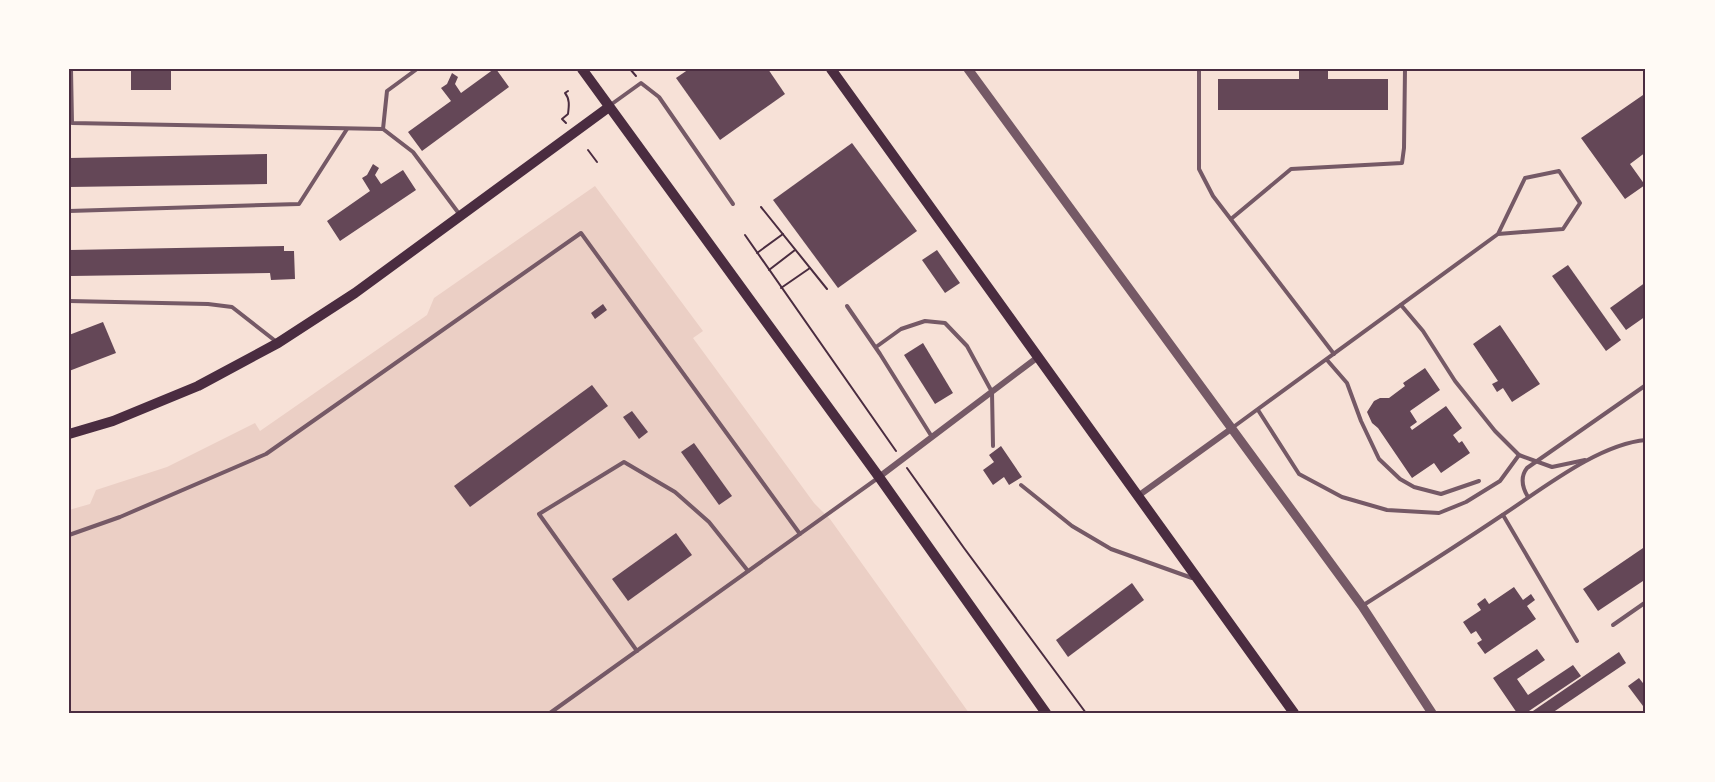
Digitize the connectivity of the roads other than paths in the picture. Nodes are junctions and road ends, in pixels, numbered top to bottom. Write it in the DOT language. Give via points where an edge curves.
graph roads {
  1 [pos="71,69"];
  2 [pos="417,69"];
  3 [pos="582,69"];
  4 [pos="831,69"];
  5 [pos="968,69"];
  6 [pos="1199,69"];
  7 [pos="1405,69"];
  8 [pos="609,107"];
  9 [pos="348,128"];
  10 [pos="383,129"];
  11 [pos="734,204"];
  12 [pos="69,211"];
  13 [pos="461,216"];
  14 [pos="1231,219"];
  15 [pos="1498,234"];
  16 [pos="69,301"];
  17 [pos="1401,305"];
  18 [pos="847,306"];
  19 [pos="278,343"];
  20 [pos="876,346"];
  21 [pos="1334,354"];
  22 [pos="1038,357"];
  23 [pos="1328,360"];
  24 [pos="1646,385"];
  25 [pos="992,392"];
  26 [pos="1258,410"];
  27 [pos="1231,429"];
  28 [pos="69,434"];
  29 [pos="932,437"];
  30 [pos="1646,440"];
  31 [pos="993,446"];
  32 [pos="1519,455"];
  33 [pos="1590,459"];
  34 [pos="1536,461"];
  35 [pos="879,477"];
  36 [pos="1479,481"];
  37 [pos="1021,485"];
  38 [pos="1138,496"];
  39 [pos="1528,497"];
  40 [pos="1503,515"];
  41 [pos="800,534"];
  42 [pos="69,535"];
  43 [pos="748,571"];
  44 [pos="1198,580"];
  45 [pos="1646,602"];
  46 [pos="1362,606"];
  47 [pos="1613,625"];
  48 [pos="1577,641"];
  49 [pos="637,651"];
  50 [pos="551,713"];
  51 [pos="1046,713"];
  52 [pos="1294,713"];
  53 [pos="1432,713"];
  1 -- 9 [label="lane" via="72,123"];
  2 -- 10 [label="lane" via="387,91"];
  3 -- 8 [label="main road"];
  4 -- 22 [label="main road"];
  5 -- 27 [label="street"];
  6 -- 14 [label="lane" via="1199,169"];
  7 -- 14 [label="lane" via="1402,163 1291,169"];
  8 -- 11 [label="lane" via="641,83 659,97"];
  8 -- 13 [label="main road"];
  8 -- 35 [label="main road"];
  9 -- 10 [label="lane"];
  9 -- 12 [label="lane" via="299,204"];
  10 -- 13 [label="lane" via="413,152"];
  13 -- 19 [label="main road"];
  14 -- 21 [label="lane"];
  15 -- 15 [label="lane" via="1563,229 1580,202 1559,171 1525,178"];
  15 -- 17 [label="lane"];
  16 -- 19 [label="lane" via="232,307"];
  17 -- 21 [label="lane"];
  17 -- 32 [label="lane" via="1424,331 1455,381"];
  18 -- 20 [label="lane"];
  19 -- 28 [label="main road" via="198,386 114,421"];
  20 -- 25 [label="lane" via="917,323 945,322 967,346"];
  20 -- 29 [label="lane"];
  21 -- 23 [label="lane"];
  22 -- 25 [label="street"];
  22 -- 38 [label="main road"];
  23 -- 26 [label="lane"];
  23 -- 36 [label="lane" via="1347,383 1380,459 1400,479 1414,488 1441,494"];
  24 -- 34 [label="lane"];
  25 -- 29 [label="street"];
  25 -- 31 [label="lane"];
  26 -- 27 [label="lane"];
  26 -- 32 [label="lane" via="1299,474 1342,497 1387,510 1439,513 1466,502 1500,480"];
  27 -- 38 [label="street"];
  27 -- 46 [label="street"];
  29 -- 35 [label="street"];
  30 -- 33 [label="lane" via="1631,441"];
  32 -- 34 [label="lane"];
  33 -- 34 [label="lane" via="1552,466"];
  33 -- 39 [label="lane"];
  34 -- 39 [label="lane" via="1522,474"];
  35 -- 41 [label="lane"];
  35 -- 51 [label="main road"];
  37 -- 44 [label="lane" via="1072,526 1111,549"];
  38 -- 44 [label="main road"];
  39 -- 40 [label="lane"];
  40 -- 46 [label="lane"];
  40 -- 48 [label="lane"];
  41 -- 42 [label="lane" via="581,233 266,454"];
  41 -- 43 [label="lane"];
  43 -- 49 [label="lane"];
  43 -- 49 [label="lane" via="709,522 675,492 624,462 539,514"];
  44 -- 52 [label="main road"];
  45 -- 47 [label="lane"];
  46 -- 53 [label="street"];
  49 -- 50 [label="lane"];
}
